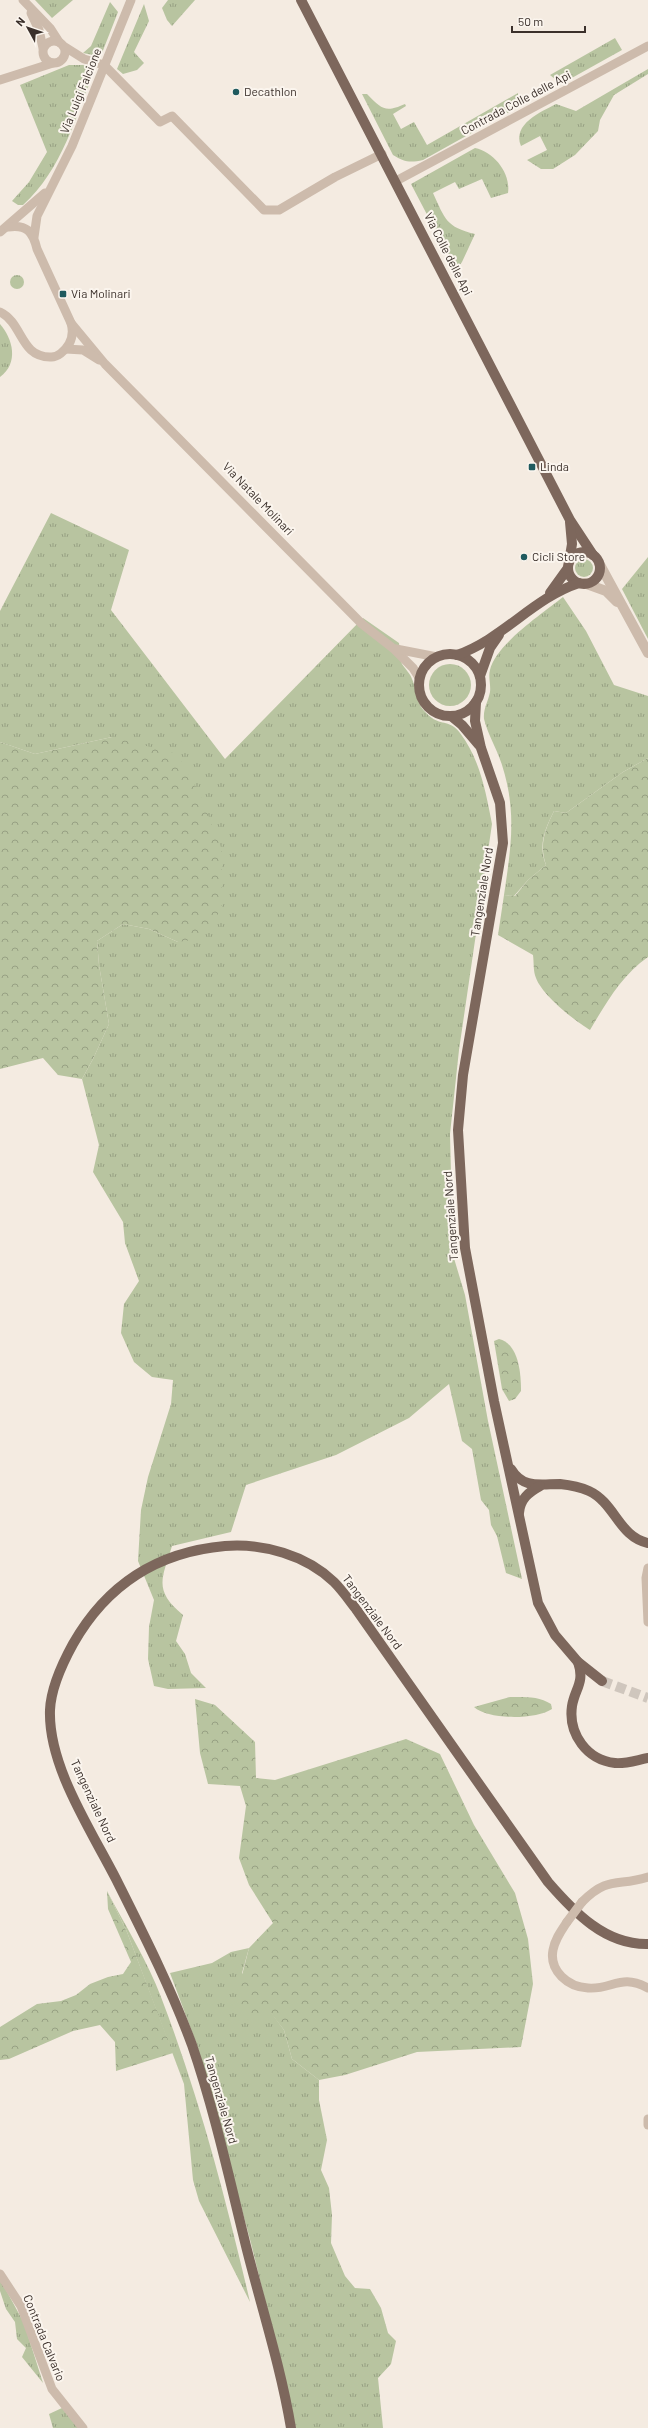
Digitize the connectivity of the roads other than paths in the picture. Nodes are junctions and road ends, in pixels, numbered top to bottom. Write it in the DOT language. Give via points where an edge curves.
graph roads {
  1 [pos="131,0"];
  2 [pos="302,0"];
  3 [pos="26,3"];
  4 [pos="62,45"];
  5 [pos="648,46"];
  6 [pos="43,50"];
  7 [pos="84,59"];
  8 [pos="56,62"];
  9 [pos="104,65"];
  10 [pos="27,71"];
  11 [pos="0,80"];
  12 [pos="382,154"];
  13 [pos="396,181"];
  14 [pos="49,189"];
  15 [pos="4,230"];
  16 [pos="34,237"];
  17 [pos="0,312"];
  18 [pos="71,323"];
  19 [pos="66,349"];
  20 [pos="105,364"];
  21 [pos="570,520"];
  22 [pos="596,559"];
  23 [pos="569,565"];
  24 [pos="582,583"];
  25 [pos="546,598"];
  26 [pos="623,608"];
  27 [pos="501,632"];
  28 [pos="394,649"];
  29 [pos="648,653"];
  30 [pos="458,655"];
  31 [pos="436,657"];
  32 [pos="480,676"];
  33 [pos="420,679"];
  34 [pos="476,702"];
  35 [pos="451,716"];
  36 [pos="481,748"];
  37 [pos="509,1465"];
  38 [pos="540,1486"];
  39 [pos="519,1518"];
  40 [pos="648,1543"];
  41 [pos="648,1568"];
  42 [pos="648,1622"];
  43 [pos="578,1662"];
  44 [pos="580,1687"];
  45 [pos="648,1758"];
  46 [pos="648,1878"];
  47 [pos="648,1944"];
  48 [pos="648,1988"];
  49 [pos="648,2119"];
  50 [pos="648,2125"];
  51 [pos="0,2274"];
  52 [pos="83,2428"];
  53 [pos="291,2428"];
  1 -- 9 [label="street, Via Luigi Falcione"];
  2 -- 12 [label="main road, Via Colle delle Api"];
  3 -- 4 [label="street"];
  3 -- 6 [label="street" via="39,30"];
  4 -- 6 [label="street" via="52,41"];
  4 -- 7 [label="street"];
  4 -- 8 [label="street" via="65,55"];
  5 -- 13 [label="street, Contrada Colle delle Api"];
  6 -- 8 [label="street" via="46,60"];
  6 -- 10 [label="street"];
  7 -- 8 [label="street"];
  7 -- 9 [label="street"];
  8 -- 10 [label="street"];
  9 -- 12 [label="street" via="160,122 172,116 264,210 279,210 335,177"];
  9 -- 14 [label="street, Via Luigi Falcione" via="72,146"];
  10 -- 11 [label="street"];
  12 -- 13 [label="main road, Via Colle delle Api"];
  13 -- 21 [label="main road, Via Colle delle Api"];
  14 -- 15 [label="street, Via Luigi Falcione"];
  14 -- 16 [label="street, Via Luigi Falcione" via="37,216"];
  15 -- 16 [label="street" via="16,226 24,228"];
  16 -- 18 [label="street, Via Natale Molinari"];
  17 -- 19 [label="street" via="15,325 26,347 37,356 52,358"];
  18 -- 19 [label="street" via="73,332"];
  18 -- 20 [label="street, Via Natale Molinari"];
  19 -- 20 [label="street, Via Natale Molinari" via="83,350"];
  20 -- 28 [label="street, Via Natale Molinari" via="362,624"];
  21 -- 22 [label="main road, Via Colle delle Api"];
  21 -- 23 [label="main road, Via Colle delle Api" via="572,544"];
  22 -- 23 [label="main road" via="579,552"];
  22 -- 24 [label="main road" via="597,577"];
  22 -- 26 [label="street, Via Colle delle Api"];
  23 -- 24 [label="main road" via="571,577"];
  23 -- 25 [label="main road" via="562,579"];
  24 -- 25 [label="main road"];
  24 -- 26 [label="street, Via Colle delle Api" via="606,592"];
  25 -- 27 [label="main road"];
  26 -- 29 [label="street, Via Colle delle Api"];
  27 -- 30 [label="main road" via="474,649"];
  27 -- 32 [label="main road" via="490,648"];
  28 -- 31 [label="street, Via Natale Molinari"];
  28 -- 33 [label="street, Via Natale Molinari"];
  30 -- 31 [label="main road"];
  30 -- 32 [label="main road" via="475,666"];
  31 -- 33 [label="main road" via="429,663"];
  32 -- 34 [label="main road" via="480,694"];
  33 -- 35 [label="main road" via="422,697 427,705 434,711"];
  34 -- 35 [label="main road" via="469,709"];
  34 -- 36 [label="main road, Tangenziale Nord" via="474,721"];
  35 -- 36 [label="main road, Tangenziale Nord"];
  36 -- 37 [label="main road, Tangenziale Nord" via="500,803 503,843 463,1075 458,1130 465,1248"];
  37 -- 38 [label="main road" via="521,1480"];
  37 -- 39 [label="main road, Tangenziale Nord"];
  38 -- 39 [label="main road" via="521,1502"];
  38 -- 40 [label="main road" via="559,1484 591,1492 605,1503 625,1531 641,1542"];
  39 -- 43 [label="main road, Tangenziale Nord" via="538,1603 555,1635"];
  41 -- 42 [label="street"];
  43 -- 44 [label="main road" via="581,1670"];
  43 -- 44 [label="main road, Tangenziale Nord" via="601,1681"];
  44 -- 45 [label="main road" via="572,1704 572,1718 574,1732 584,1747 607,1762"];
  46 -- 48 [label="street, bridge" via="608,1883 595,1889 566,1922 556,1939 553,1960 559,1974 569,1983 590,1989 625,1981"];
  47 -- 53 [label="main road, Tangenziale Nord" via="635,1943 602,1931 587,1922 565,1902 548,1882 356,1609 324,1573 300,1559 255,1546 202,1548 172,1556 144,1569 119,1586 97,1608 80,1633 56,1679 50,1708 51,1735 72,1793 147,1940 192,2045 281,2379"];
  49 -- 50 [label="street"];
  51 -- 52 [label="street, Contrada Calvario" via="21,2306 52,2390"];
}
